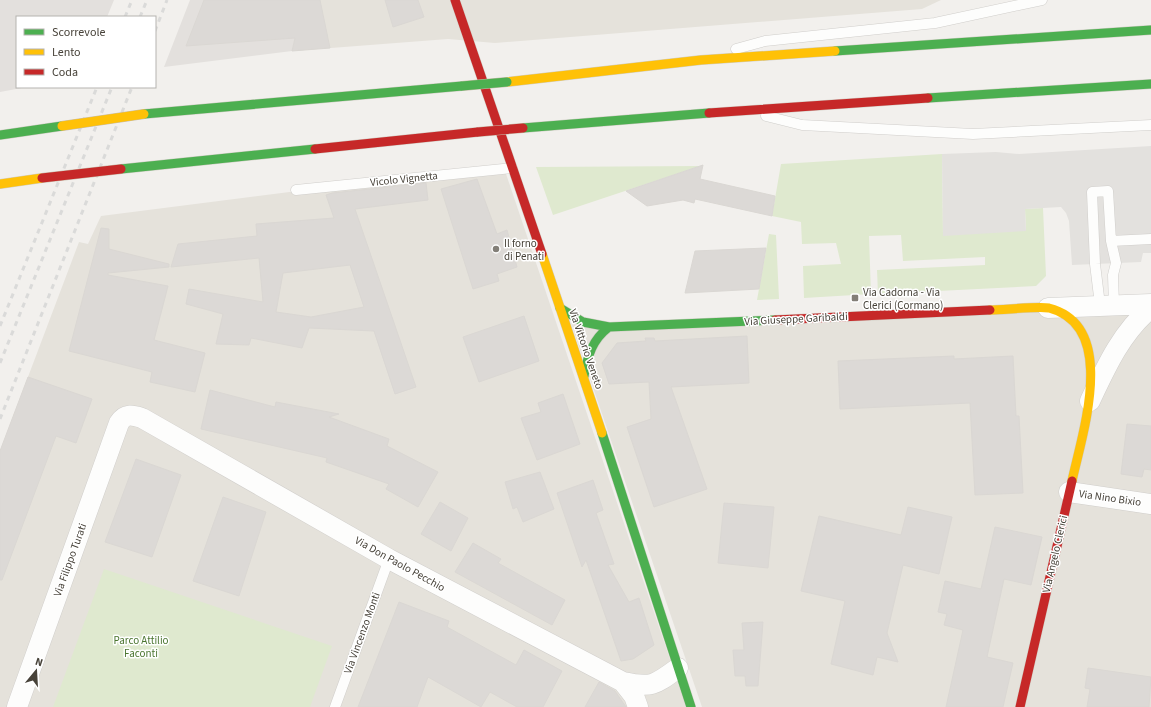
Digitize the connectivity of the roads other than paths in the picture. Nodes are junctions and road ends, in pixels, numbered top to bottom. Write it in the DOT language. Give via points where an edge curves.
graph roads {
  1 [pos="455,0"];
  2 [pos="1042,0"];
  3 [pos="1151,30"];
  4 [pos="701,60"];
  5 [pos="1151,84"];
  6 [pos="745,110"];
  7 [pos="1151,125"];
  8 [pos="0,136"];
  9 [pos="512,168"];
  10 [pos="0,184"];
  11 [pos="296,190"];
  12 [pos="1151,238"];
  13 [pos="1111,241"];
  14 [pos="1151,304"];
  15 [pos="1107,305"];
  16 [pos="560,308"];
  17 [pos="1048,308"];
  18 [pos="1151,308"];
  19 [pos="609,327"];
  20 [pos="584,376"];
  21 [pos="1090,401"];
  22 [pos="127,415"];
  23 [pos="1069,492"];
  24 [pos="1151,504"];
  25 [pos="389,559"];
  26 [pos="678,668"];
  27 [pos="623,682"];
  28 [pos="17,707"];
  29 [pos="335,707"];
  30 [pos="638,707"];
  31 [pos="691,707"];
  32 [pos="1020,707"];
  1 -- 9 [label="main road, Via Vittorio Veneto"];
  2 -- 4 [label="lane" via="935,23 765,41"];
  3 -- 4 [label="main road"];
  4 -- 8 [label="main road, bridge" via="507,82 144,114"];
  5 -- 6 [label="main road"];
  6 -- 7 [label="lane" via="802,125 973,134"];
  6 -- 10 [label="main road, bridge" via="478,132"];
  9 -- 11 [label="lane, Vicolo Vignetta"];
  9 -- 16 [label="main road, Via Vittorio Veneto"];
  12 -- 13 [label="lane"];
  13 -- 15 [label="lane" via="1116,263"];
  13 -- 15 [label="lane" via="1108,191 1092,192 1095,264"];
  14 -- 15 [label="street, Via Giuseppe Garibaldi"];
  15 -- 17 [label="street, Via Giuseppe Garibaldi"];
  16 -- 19 [label="main road, Via Giuseppe Garibaldi" via="581,323"];
  16 -- 20 [label="main road, Via Vittorio Veneto"];
  17 -- 19 [label="main road, Via Giuseppe Garibaldi"];
  17 -- 21 [label="main road, Via Angelo Clerici" via="1066,316 1086,341 1091,366"];
  18 -- 21 [label="street, Via Angelo Clerici" via="1134,324 1123,340 1100,378"];
  19 -- 20 [label="main road" via="596,336 591,345"];
  20 -- 26 [label="main road, Via Vittorio Veneto"];
  21 -- 23 [label="main road, Via Angelo Clerici"];
  22 -- 25 [label="street, Via Don Paolo Pecchio" via="142,418"];
  22 -- 28 [label="street, Via Filippo Turati" via="119,423"];
  23 -- 24 [label="street, Via Nino Bixio"];
  23 -- 32 [label="main road, Via Angelo Clerici"];
  25 -- 27 [label="street, Via Don Paolo Pecchio"];
  25 -- 29 [label="lane, Via Vincenzo Monti"];
  26 -- 27 [label="street, Via Don Paolo Pecchio" via="652,685 642,686"];
  26 -- 31 [label="main road, Via Vittorio Veneto"];
  27 -- 30 [label="street" via="634,696"];
}
